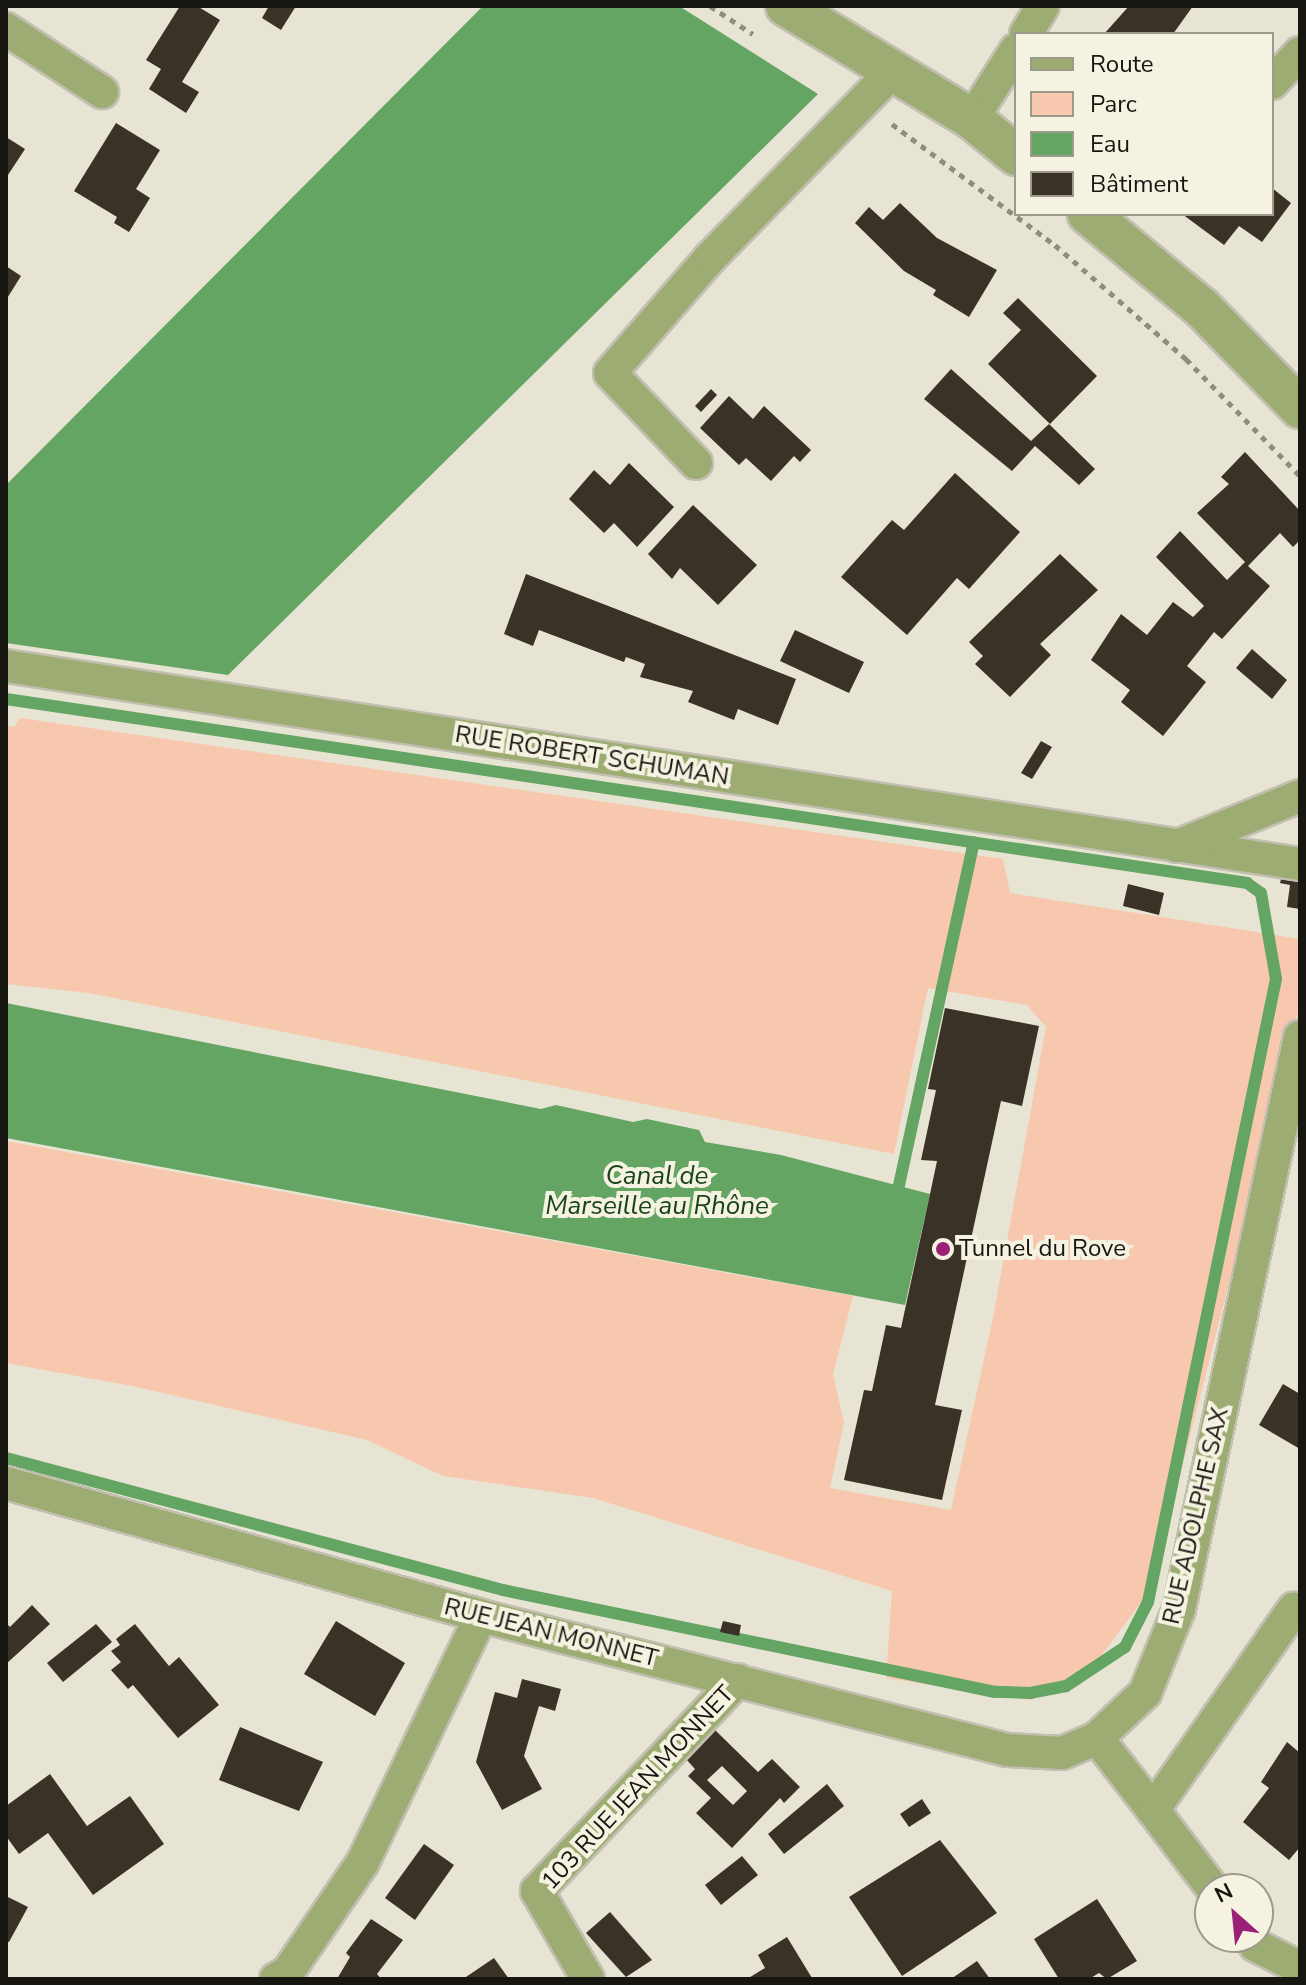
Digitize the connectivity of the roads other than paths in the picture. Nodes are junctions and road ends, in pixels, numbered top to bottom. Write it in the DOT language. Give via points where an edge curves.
graph roads {
  1 [pos="786,6"];
  2 [pos="1043,6"];
  3 [pos="6,29"];
  4 [pos="1027,32"];
  5 [pos="1014,53"];
  6 [pos="1300,53"];
  7 [pos="893,71"];
  8 [pos="1274,81"];
  9 [pos="102,92"];
  10 [pos="972,119"];
  11 [pos="1014,153"];
  12 [pos="1090,216"];
  13 [pos="1300,408"];
  14 [pos="696,463"];
  15 [pos="6,666"];
  16 [pos="1300,796"];
  17 [pos="1177,846"];
  18 [pos="1300,864"];
  19 [pos="1300,1037"];
  20 [pos="6,1483"];
  21 [pos="1294,1609"];
  22 [pos="481,1616"];
  23 [pos="738,1680"];
  24 [pos="1097,1738"];
  25 [pos="1153,1810"];
  26 [pos="1201,1873"];
  27 [pos="1255,1953"];
  28 [pos="1273,1953"];
  29 [pos="1300,1968"];
  30 [pos="276,1979"];
  31 [pos="588,1979"];
  32 [pos="1263,1979"];
  1 -- 7 [label="street"];
  2 -- 4 [label="street"];
  3 -- 9 [label="street"];
  5 -- 10 [label="street"];
  6 -- 8 [label="street"];
  7 -- 10 [label="street"];
  7 -- 14 [label="street" via="710,258 610,373"];
  10 -- 11 [label="street"];
  12 -- 13 [label="street" via="1202,308"];
  15 -- 17 [label="street, RUE ROBERT SCHUMAN"];
  16 -- 17 [label="street"];
  17 -- 18 [label="street, RUE ROBERT SCHUMAN"];
  19 -- 24 [label="street, RUE ADOLPHE SAX" via="1179,1609 1145,1693"];
  20 -- 22 [label="street, RUE JEAN MONNET"];
  21 -- 25 [label="street"];
  22 -- 23 [label="street, RUE JEAN MONNET"];
  22 -- 30 [label="street" via="363,1862 288,1972"];
  23 -- 24 [label="street, RUE JEAN MONNET" via="1007,1750 1062,1753"];
  23 -- 31 [label="street, 103 RUE JEAN MONNET" via="537,1891"];
  24 -- 25 [label="street"];
  25 -- 26 [label="street"];
  27 -- 32 [label="street"];
  28 -- 29 [label="street"];
}
